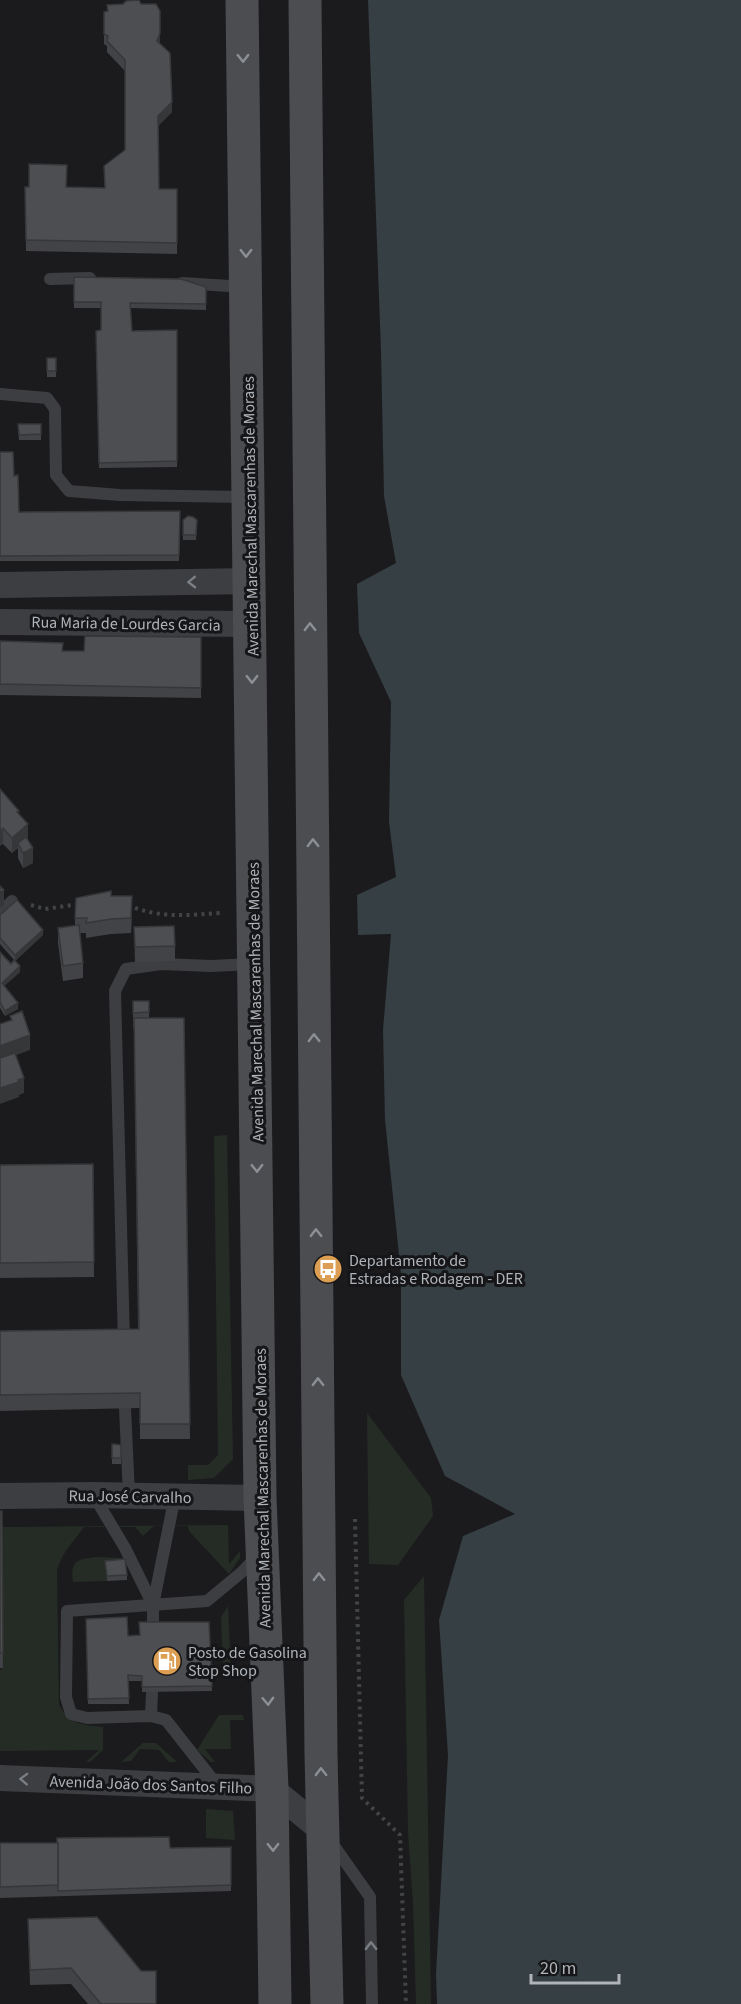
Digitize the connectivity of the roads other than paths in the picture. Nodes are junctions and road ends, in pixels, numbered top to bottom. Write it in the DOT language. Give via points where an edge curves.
graph roads {
  1 [pos="242,0"];
  2 [pos="305,0"];
  3 [pos="106,278"];
  4 [pos="50,279"];
  5 [pos="170,282"];
  6 [pos="247,287"];
  7 [pos="0,394"];
  8 [pos="250,497"];
  9 [pos="250,581"];
  10 [pos="0,585"];
  11 [pos="0,622"];
  12 [pos="251,624"];
  13 [pos="12,901"];
  14 [pos="0,914"];
  15 [pos="255,964"];
  16 [pos="124,1344"];
  17 [pos="125,1408"];
  18 [pos="93,1495"];
  19 [pos="129,1495"];
  20 [pos="0,1496"];
  21 [pos="175,1496"];
  22 [pos="260,1498"];
  23 [pos="262,1551"];
  24 [pos="153,1605"];
  25 [pos="153,1628"];
  26 [pos="152,1692"];
  27 [pos="151,1716"];
  28 [pos="0,1778"];
  29 [pos="218,1786"];
  30 [pos="272,1789"];
  31 [pos="322,1830"];
  32 [pos="275,2004"];
  33 [pos="327,2004"];
  34 [pos="372,2004"];
  1 -- 6 [label="main road, Avenida Marechal Mascarenhas de Moraes, one-way"];
  31 -- 2 [label="main road, one-way"];
  3 -- 4 [label="lane"];
  5 -- 6 [label="lane"];
  6 -- 8 [label="main road, Avenida Marechal Mascarenhas de Moraes"];
  7 -- 8 [label="lane" via="47,398 55,409 56,475 69,491"];
  8 -- 9 [label="main road, Avenida Marechal Mascarenhas de Moraes"];
  9 -- 10 [label="street, one-way"];
  9 -- 12 [label="main road, Avenida Marechal Mascarenhas de Moraes"];
  11 -- 12 [label="street, Rua Maria de Lourdes Garcia"];
  12 -- 15 [label="main road, Avenida Marechal Mascarenhas de Moraes, one-way"];
  13 -- 14 [label="lane"];
  15 -- 16 [label="lane" via="161,964 126,969 115,991"];
  15 -- 22 [label="main road, Avenida Marechal Mascarenhas de Moraes, one-way"];
  17 -- 19 [label="lane"];
  18 -- 19 [label="street, Rua José Carvalho"];
  18 -- 20 [label="street, Rua José Carvalho"];
  18 -- 24 [label="lane"];
  19 -- 21 [label="street, Rua José Carvalho"];
  21 -- 22 [label="street, Rua José Carvalho"];
  21 -- 24 [label="lane"];
  22 -- 23 [label="main road, Avenida Marechal Mascarenhas de Moraes"];
  23 -- 24 [label="lane" via="207,1601"];
  23 -- 30 [label="main road, Avenida Marechal Mascarenhas de Moraes, one-way"];
  24 -- 25 [label="lane"];
  24 -- 27 [label="lane" via="67,1611 66,1696 71,1714 87,1718"];
  26 -- 27 [label="lane"];
  27 -- 29 [label="lane" via="166,1720"];
  29 -- 28 [label="street, Avenida João dos Santos Filho, one-way"];
  29 -- 30 [label="street, Avenida João dos Santos Filho"];
  30 -- 31 [label="street, Avenida João dos Santos Filho"];
  30 -- 32 [label="main road, Avenida Marechal Mascarenhas de Moraes, one-way"];
  31 -- 33 [label="main road"];
  34 -- 31 [label="lane, one-way" via="370,1897"];
}
